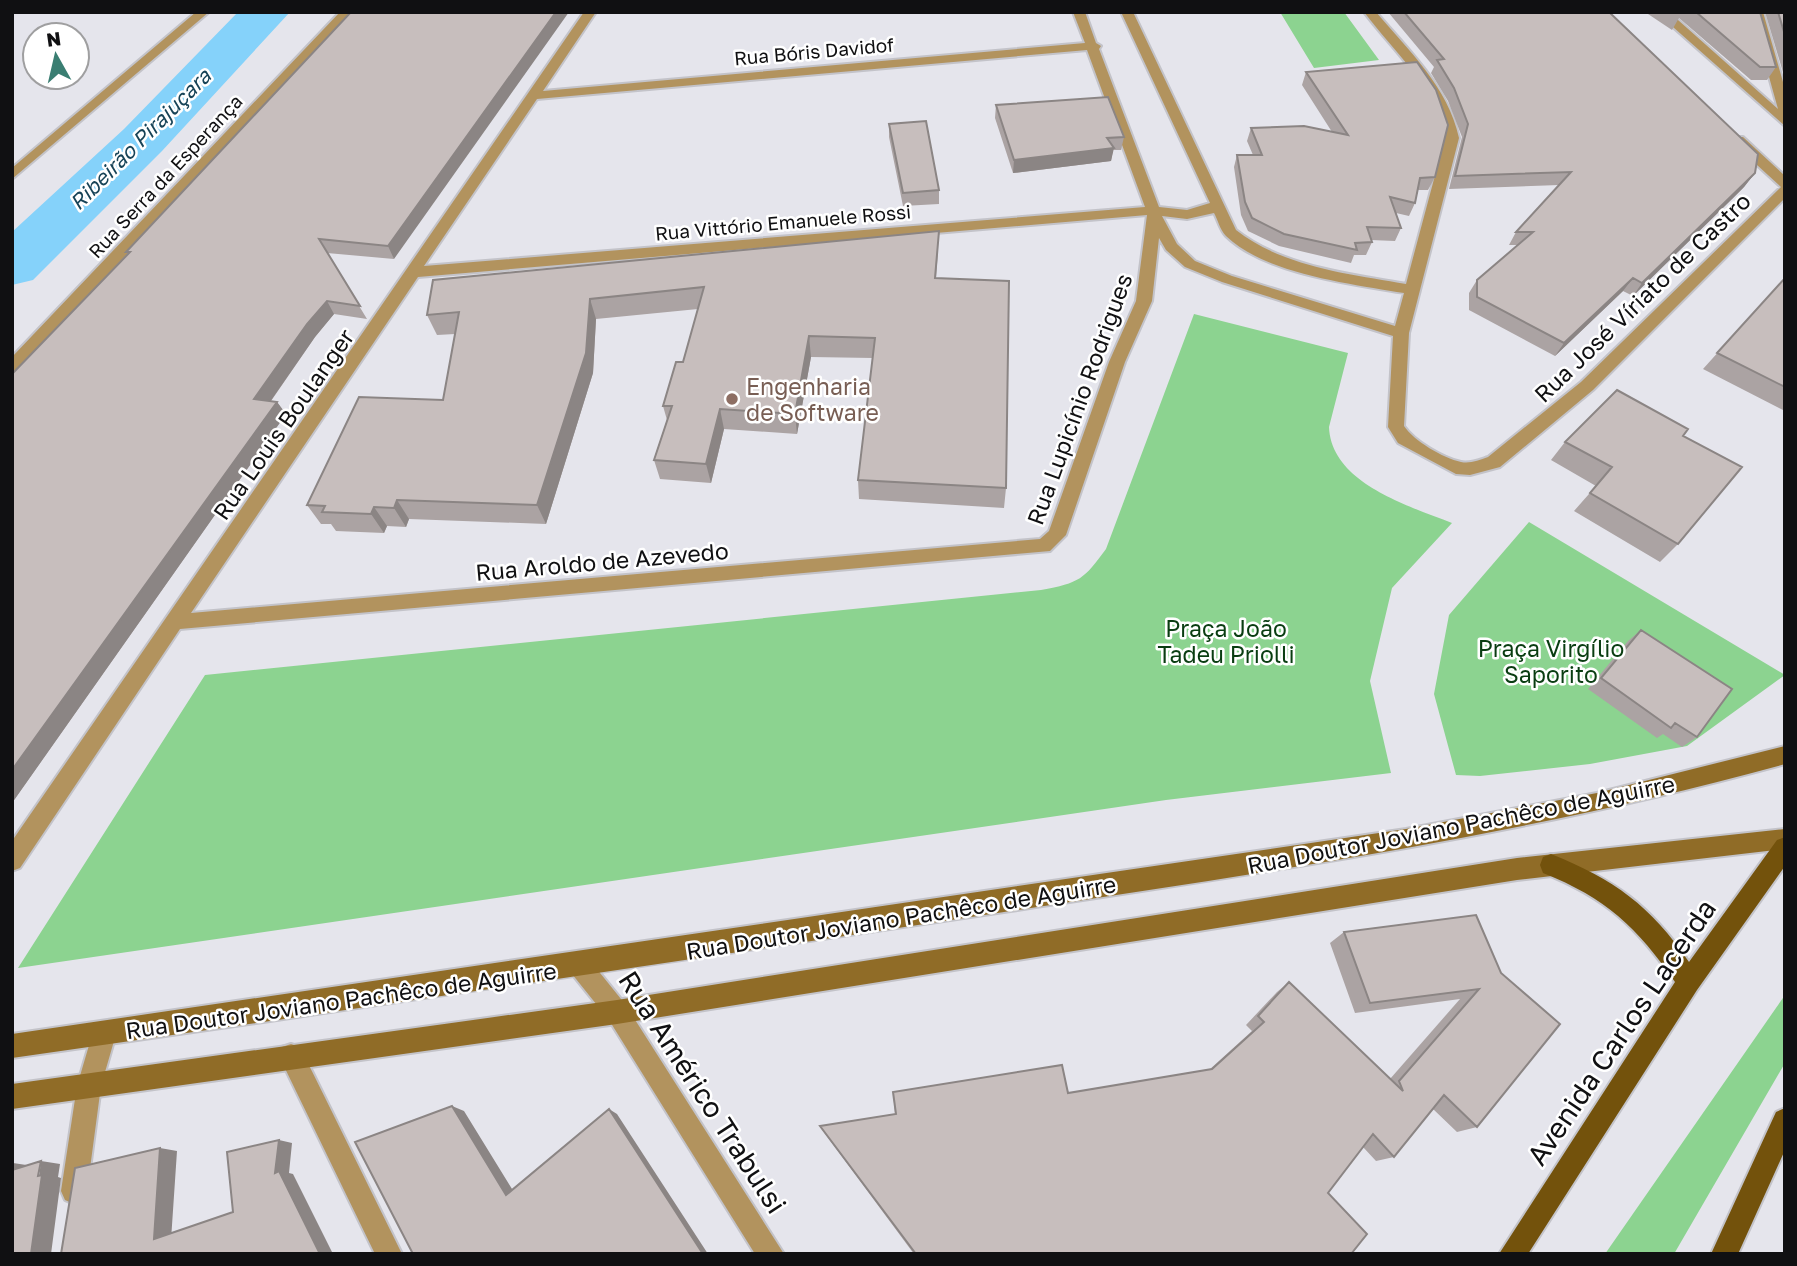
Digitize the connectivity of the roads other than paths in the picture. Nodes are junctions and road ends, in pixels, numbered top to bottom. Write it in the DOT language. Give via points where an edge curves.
graph roads {
  1 [pos="203,12"];
  2 [pos="346,12"];
  3 [pos="590,12"];
  4 [pos="1079,12"];
  5 [pos="1127,12"];
  6 [pos="1370,12"];
  7 [pos="1662,12"];
  8 [pos="1757,12"];
  9 [pos="1095,47"];
  10 [pos="536,95"];
  11 [pos="1785,112"];
  12 [pos="1785,122"];
  13 [pos="1724,127"];
  14 [pos="12,176"];
  15 [pos="1785,184"];
  16 [pos="1785,190"];
  17 [pos="1217,205"];
  18 [pos="1155,210"];
  19 [pos="415,272"];
  20 [pos="1412,290"];
  21 [pos="1401,333"];
  22 [pos="12,367"];
  23 [pos="1034,548"];
  24 [pos="174,622"];
  25 [pos="1785,755"];
  26 [pos="1785,839"];
  27 [pos="1785,847"];
  28 [pos="12,860"];
  29 [pos="1551,865"];
  30 [pos="580,966"];
  31 [pos="1689,982"];
  32 [pos="617,1012"];
  33 [pos="104,1034"];
  34 [pos="12,1046"];
  35 [pos="291,1056"];
  36 [pos="89,1086"];
  37 [pos="12,1097"];
  38 [pos="1785,1121"];
  39 [pos="71,1215"];
  40 [pos="389,1254"];
  41 [pos="771,1254"];
  42 [pos="1512,1254"];
  43 [pos="1724,1254"];
  1 -- 14 [label="street"];
  2 -- 22 [label="street, Rua Serra da Esperança"];
  3 -- 10 [label="street, Rua Louis Boulanger"];
  4 -- 9 [label="street"];
  5 -- 17 [label="street"];
  6 -- 20 [label="street" via="1439,97 1450,119 1452,138"];
  7 -- 12 [label="street"];
  8 -- 11 [label="street"];
  9 -- 10 [label="street, Rua Bóris Davidof"];
  9 -- 18 [label="street"];
  10 -- 19 [label="street, Rua Louis Boulanger"];
  13 -- 15 [label="street"];
  16 -- 21 [label="street, Rua José Víriato de Castro" via="1587,386 1494,462 1456,468 1404,439 1396,427"];
  17 -- 18 [label="street, Rua Vittório Emanuele Rossi" via="1196,214"];
  17 -- 20 [label="street" via="1241,245 1271,258"];
  18 -- 19 [label="street, Rua Vittório Emanuele Rossi"];
  18 -- 21 [label="street" via="1171,247 1190,264"];
  18 -- 23 [label="street, Rua Lupicínio Rodrigues" via="1144,301 1117,362 1057,535 1050,543"];
  19 -- 24 [label="street, Rua Louis Boulanger"];
  20 -- 21 [label="street"];
  23 -- 24 [label="street, Rua Aroldo de Azevedo"];
  24 -- 28 [label="street, Rua Louis Boulanger"];
  25 -- 30 [label="main road, Rua Doutor Joviano Pachêco de Aguirre" via="1661,788 1481,825"];
  26 -- 29 [label="main road, Rua Doutor Joviano Pachêco de Aguirre"];
  27 -- 31 [label="main road, Avenida Carlos Lacerda"];
  29 -- 31 [label="main road" via="1614,893 1654,932"];
  29 -- 32 [label="main road, Rua Doutor Joviano Pachêco de Aguirre"];
  30 -- 32 [label="street, Rua Américo Trabulsi"];
  30 -- 33 [label="main road, Rua Doutor Joviano Pachêco de Aguirre"];
  31 -- 42 [label="main road, Avenida Carlos Lacerda"];
  32 -- 35 [label="main road, Rua Doutor Joviano Pachêco de Aguirre"];
  32 -- 41 [label="street, Rua Américo Trabulsi"];
  33 -- 34 [label="main road, Rua Doutor Joviano Pachêco de Aguirre"];
  33 -- 36 [label="street"];
  35 -- 36 [label="main road, Rua Doutor Joviano Pachêco de Aguirre"];
  35 -- 40 [label="street"];
  36 -- 37 [label="main road, Rua Doutor Joviano Pachêco de Aguirre"];
  36 -- 39 [label="street"];
  38 -- 43 [label="main road"];
}
